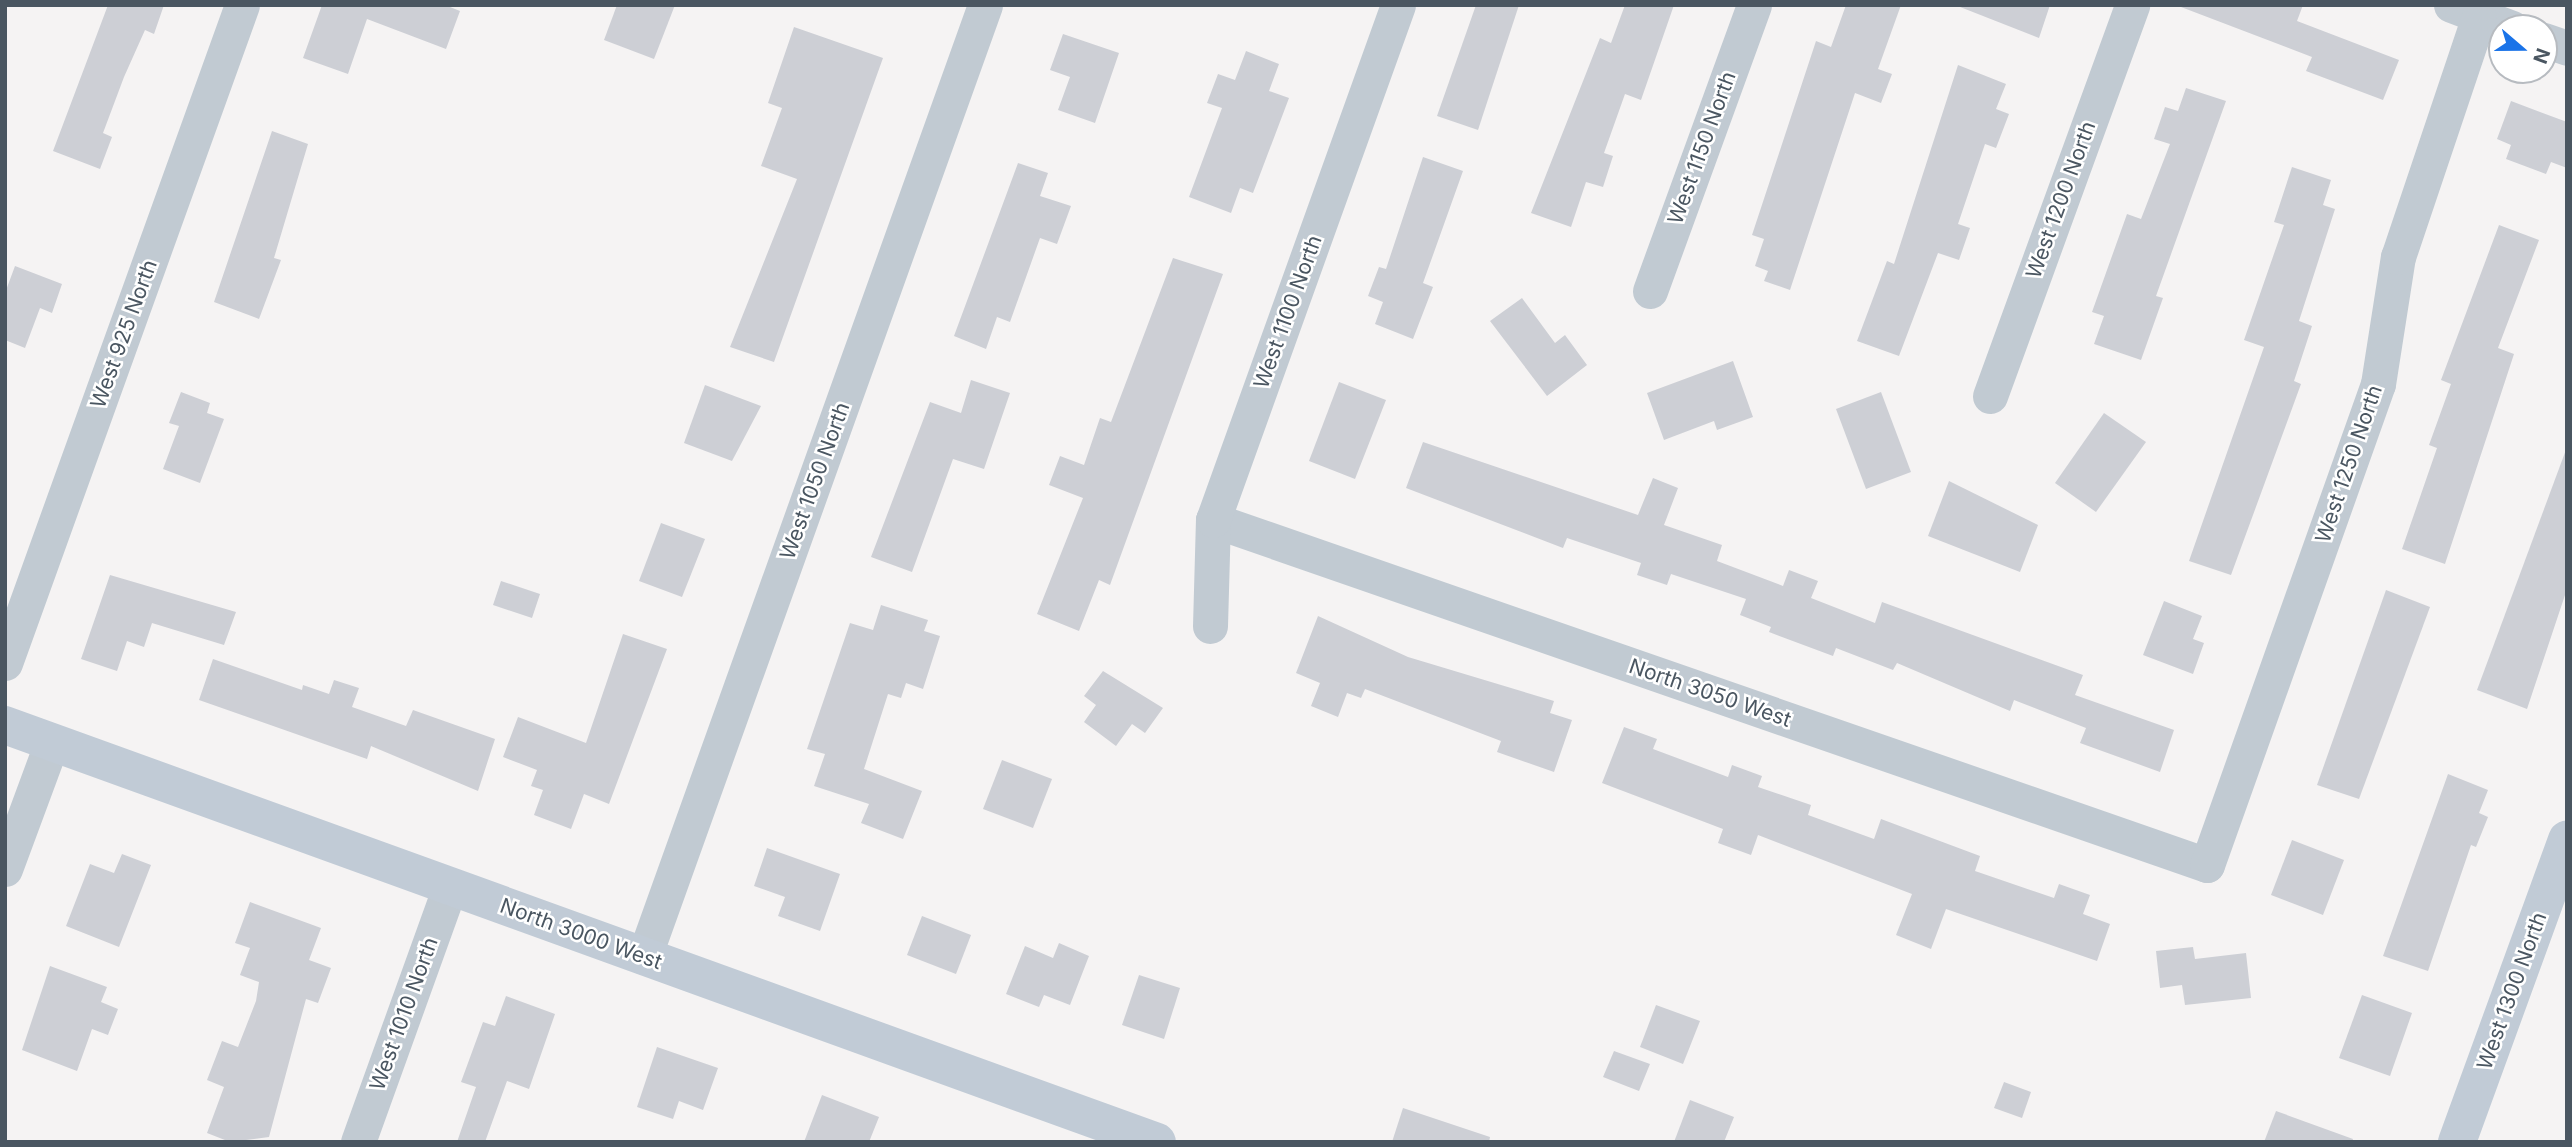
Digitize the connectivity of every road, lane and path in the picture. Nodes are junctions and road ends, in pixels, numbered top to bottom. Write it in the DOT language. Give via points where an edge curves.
graph roads {
  1 [pos="242,5"];
  2 [pos="985,5"];
  3 [pos="1398,5"];
  4 [pos="1754,5"];
  5 [pos="2132,5"];
  6 [pos="2465,10"];
  7 [pos="2488,19"];
  8 [pos="1650,291"];
  9 [pos="1990,396"];
  10 [pos="1213,520"];
  11 [pos="1210,626"];
  12 [pos="5,663"];
  13 [pos="5,725"];
  14 [pos="52,742"];
  15 [pos="2567,839"];
  16 [pos="2207,865"];
  17 [pos="5,869"];
  18 [pos="450,887"];
  19 [pos="645,957"];
  20 [pos="358,1142"];
  21 [pos="1157,1142"];
  22 [pos="2457,1142"];
  1 -- 12 [label="street, West 925 North"];
  2 -- 19 [label="street, West 1050 North"];
  3 -- 10 [label="street, West 1100 North"];
  4 -- 8 [label="street, West 1150 North"];
  5 -- 9 [label="street, West 1200 North"];
  6 -- 7 [label="street"];
  6 -- 16 [label="street, West 1250 North" via="2398,257 2378,384"];
  10 -- 11 [label="street, West 1100 North"];
  10 -- 16 [label="street, North 3050 West"];
  13 -- 14 [label="main road, North 3000 West"];
  14 -- 17 [label="street"];
  14 -- 18 [label="main road, North 3000 West"];
  15 -- 22 [label="main road, West 1300 North"];
  18 -- 19 [label="main road, North 3000 West"];
  18 -- 20 [label="street, West 1010 North"];
  19 -- 21 [label="main road, North 3000 West"];
}
